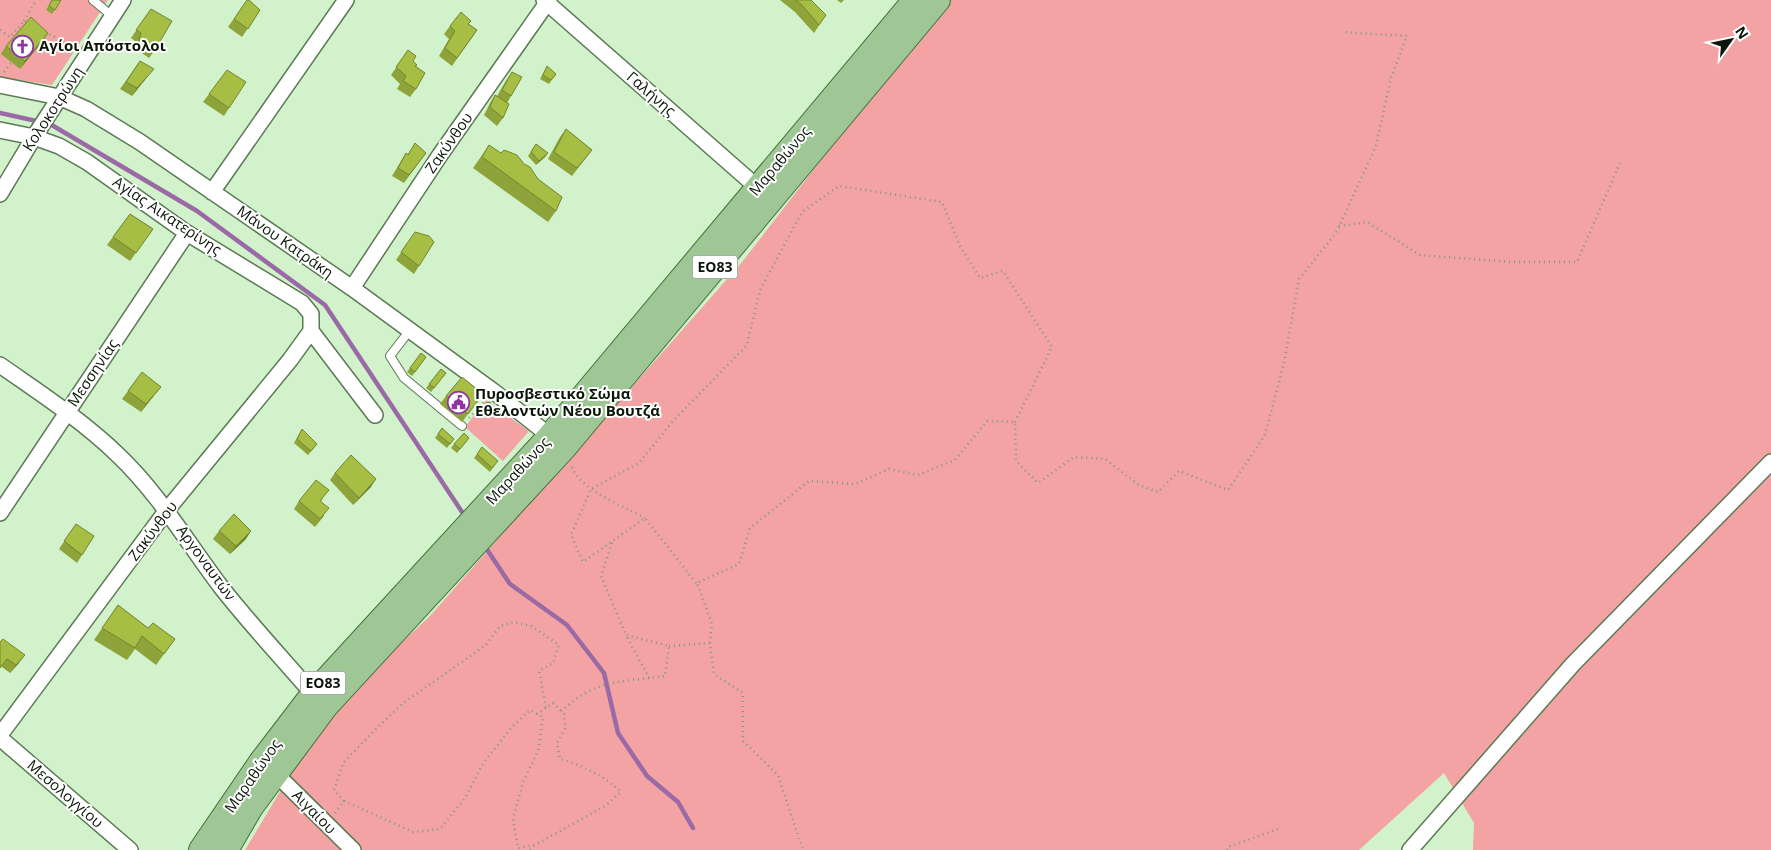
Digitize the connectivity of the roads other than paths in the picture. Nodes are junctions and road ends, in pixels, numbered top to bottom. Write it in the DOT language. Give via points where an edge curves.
graph roads {
  1 [pos="93,0"];
  2 [pos="122,0"];
  3 [pos="346,0"];
  4 [pos="915,0"];
  5 [pos="938,0"];
  6 [pos="547,1"];
  7 [pos="112,16"];
  8 [pos="0,85"];
  9 [pos="59,97"];
  10 [pos="0,130"];
  11 [pos="35,134"];
  12 [pos="758,188"];
  13 [pos="212,192"];
  14 [pos="0,194"];
  15 [pos="187,233"];
  16 [pos="352,288"];
  17 [pos="410,330"];
  18 [pos="311,331"];
  19 [pos="0,365"];
  20 [pos="67,412"];
  21 [pos="375,416"];
  22 [pos="462,426"];
  23 [pos="557,442"];
  24 [pos="1771,462"];
  25 [pos="168,510"];
  26 [pos="0,513"];
  27 [pos="474,532"];
  28 [pos="313,694"];
  29 [pos="0,737"];
  30 [pos="275,773"];
  31 [pos="130,850"];
  32 [pos="201,850"];
  33 [pos="226,850"];
  34 [pos="353,850"];
  35 [pos="1410,850"];
  1 -- 7 [label="lane"];
  2 -- 7 [label="street, Κολοκοτρώνη"];
  3 -- 13 [label="street"];
  4 -- 12 [label="main road, Μαραθώνος / ΕΟ83"];
  5 -- 23 [label="main road, Μαραθώνος / ΕΟ83"];
  6 -- 12 [label="street, Γαλήνης"];
  6 -- 16 [label="street, Ζακύνθου"];
  7 -- 9 [label="street, Κολοκοτρώνη"];
  8 -- 9 [label="street, Μάνου Κατράκη"];
  9 -- 11 [label="street, Κολοκοτρώνη"];
  9 -- 13 [label="street, Μάνου Κατράκη" via="133,137"];
  10 -- 11 [label="street, Αγίας Αικατερίνης"];
  11 -- 14 [label="street, Κολοκοτρώνη"];
  11 -- 15 [label="street, Αγίας Αικατερίνης" via="87,162"];
  12 -- 23 [label="main road, Μαραθώνος / ΕΟ83"];
  13 -- 16 [label="street, Μάνου Κατράκη"];
  15 -- 18 [label="street, Αγίας Αικατερίνης" via="302,303 311,314"];
  15 -- 20 [label="street, Μεσσηνίας"];
  16 -- 17 [label="street, Μάνου Κατράκη"];
  17 -- 22 [label="lane" via="390,356 404,378"];
  17 -- 23 [label="street, Μάνου Κατράκη"];
  18 -- 21 [label="street"];
  18 -- 25 [label="street, Ζακύνθου"];
  19 -- 20 [label="street, Αργοναυτών"];
  20 -- 25 [label="street, Αργοναυτών" via="118,454"];
  20 -- 26 [label="street, Μεσσηνίας"];
  23 -- 27 [label="main road, Μαραθώνος / ΕΟ83"];
  24 -- 35 [label="street" via="1573,664"];
  25 -- 28 [label="street, Αργοναυτών" via="222,587"];
  25 -- 29 [label="street, Ζακύνθου"];
  27 -- 28 [label="main road, Μαραθώνος / ΕΟ83"];
  27 -- 30 [label="main road, Μαραθώνος / ΕΟ83" via="326,706"];
  28 -- 32 [label="main road, Μαραθώνος / ΕΟ83" via="261,762"];
  29 -- 31 [label="street, Μεσολογγίου"];
  30 -- 33 [label="main road, Μαραθώνος / ΕΟ83"];
  30 -- 34 [label="street, Αιγαίου"];
}
